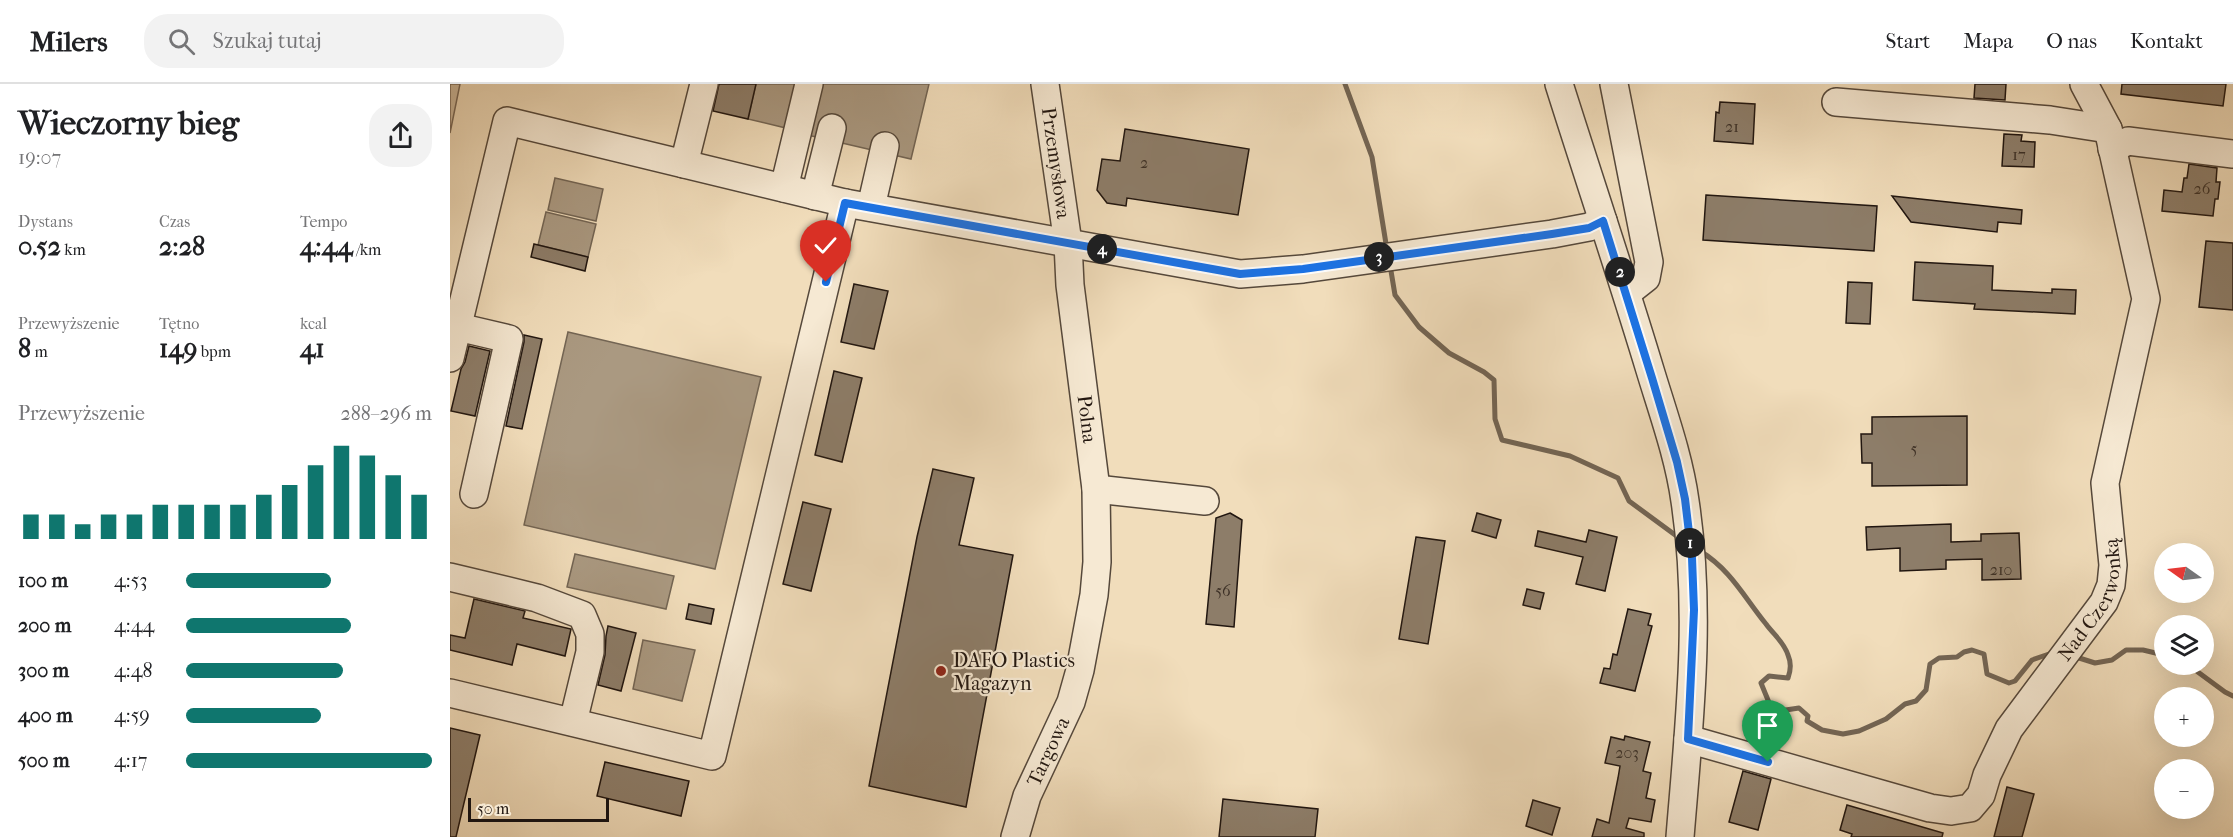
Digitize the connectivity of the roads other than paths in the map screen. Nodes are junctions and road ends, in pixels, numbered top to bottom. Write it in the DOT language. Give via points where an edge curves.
graph roads {
  1 [pos="704,84"];
  2 [pos="809,84"];
  3 [pos="1045,84"];
  4 [pos="1559,84"];
  5 [pos="1614,84"];
  6 [pos="2084,84"];
  7 [pos="1836,102"];
  8 [pos="832,128"];
  9 [pos="2110,139"];
  10 [pos="885,146"];
  11 [pos="2233,154"];
  12 [pos="684,164"];
  13 [pos="784,188"];
  14 [pos="815,195"];
  15 [pos="858,205"];
  16 [pos="1603,221"];
  17 [pos="1068,243"];
  18 [pos="1627,293"];
  19 [pos="458,327"];
  20 [pos="450,358"];
  21 [pos="1096,489"];
  22 [pos="472,493"];
  23 [pos="1205,501"];
  24 [pos="450,577"];
  25 [pos="1094,595"];
  26 [pos="450,693"];
  27 [pos="573,722"];
  28 [pos="1688,739"];
  29 [pos="1015,837"];
  30 [pos="1680,837"];
  1 -- 12 [label="street"];
  2 -- 13 [label="street"];
  3 -- 17 [label="street, Przemysłowa"];
  4 -- 16 [label="street"];
  5 -- 18 [label="street" via="1649,262 1646,278"];
  6 -- 9 [label="street, Nad Czerwonką"];
  7 -- 9 [label="street" via="2050,120"];
  8 -- 14 [label="street"];
  9 -- 11 [label="street"];
  9 -- 28 [label="street, Nad Czerwonką" via="2146,299 2105,483 2113,565 2111,585 2104,602 2010,729 1981,795 1970,808 1930,808"];
  10 -- 15 [label="street"];
  12 -- 13 [label="street"];
  12 -- 19 [label="street" via="507,121"];
  13 -- 14 [label="street"];
  14 -- 15 [label="street"];
  15 -- 17 [label="street"];
  15 -- 27 [label="street" via="712,756"];
  16 -- 17 [label="street" via="1589,228 1552,234 1303,269 1240,274"];
  16 -- 18 [label="street"];
  17 -- 21 [label="street, Polna"];
  18 -- 28 [label="street" via="1677,462 1689,525 1694,610"];
  19 -- 20 [label="street"];
  19 -- 22 [label="street" via="509,339"];
  21 -- 23 [label="street"];
  21 -- 25 [label="street, Polna"];
  24 -- 27 [label="street" via="537,598 582,615 590,634 590,652"];
  25 -- 29 [label="street, Targowa" via="1071,702 1028,795"];
  26 -- 27 [label="street"];
  28 -- 30 [label="street"];
}
